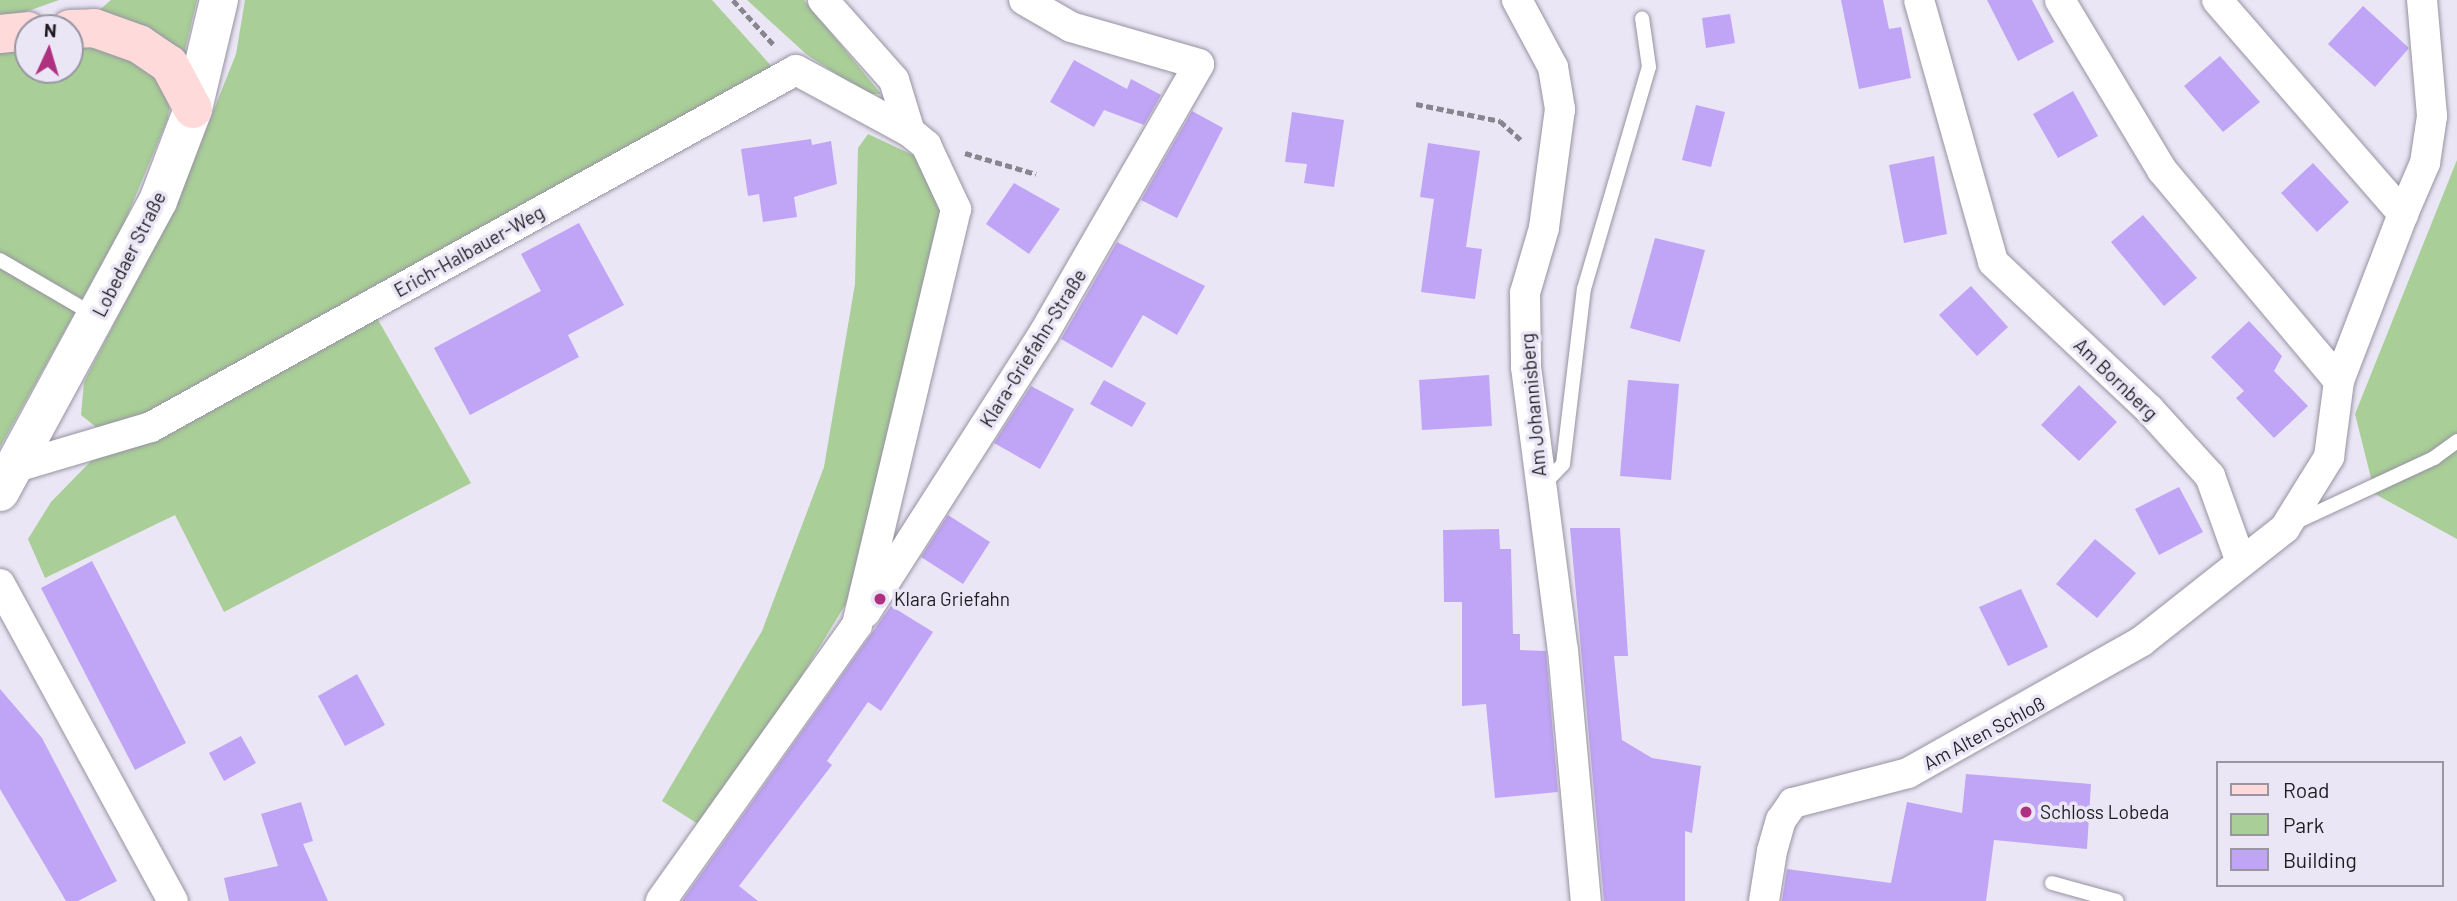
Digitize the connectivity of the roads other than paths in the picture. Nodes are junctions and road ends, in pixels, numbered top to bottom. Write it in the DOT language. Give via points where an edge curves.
graph roads {
  1 [pos="88,0"];
  2 [pos="219,0"];
  3 [pos="823,0"];
  4 [pos="1024,0"];
  5 [pos="1517,0"];
  6 [pos="1919,0"];
  7 [pos="2060,0"];
  8 [pos="2217,0"];
  9 [pos="2423,0"];
  10 [pos="66,14"];
  11 [pos="1642,18"];
  12 [pos="84,28"];
  13 [pos="193,109"];
  14 [pos="918,138"];
  15 [pos="2403,214"];
  16 [pos="0,260"];
  17 [pos="97,316"];
  18 [pos="2339,381"];
  19 [pos="2457,442"];
  20 [pos="8,479"];
  21 [pos="1540,487"];
  22 [pos="2285,528"];
  23 [pos="2241,562"];
  24 [pos="0,584"];
  25 [pos="857,625"];
  26 [pos="2052,883"];
  27 [pos="173,901"];
  28 [pos="661,901"];
  29 [pos="1586,901"];
  30 [pos="1764,901"];
  31 [pos="2117,901"];
  1 -- 10 [label="main road"];
  2 -- 13 [label="main road, Lobedaer Straße"];
  3 -- 14 [label="street, Klara-Griefahn-Straße" via="894,80"];
  4 -- 25 [label="street, Klara-Griefahn-Straße" via="1071,27 1199,64 1044,333"];
  5 -- 21 [label="street, Am Johannisberg" via="1553,67 1560,109 1546,216 1525,293 1526,367"];
  6 -- 23 [label="street, Am Bornberg" via="1993,262 2149,409 2210,476"];
  7 -- 18 [label="street" via="2162,170"];
  8 -- 15 [label="street"];
  9 -- 15 [label="street" via="2432,116 2425,163"];
  11 -- 21 [label="lane, Am Johannisberg" via="1649,67 1584,289 1563,464"];
  12 -- 13 [label="main road" via="139,44 169,64"];
  13 -- 17 [label="main road, Lobedaer Straße" via="158,201"];
  14 -- 20 [label="street, Erich-Halbauer-Weg" via="796,70 151,427"];
  14 -- 25 [label="street, Klara-Griefahn-Straße" via="956,209"];
  15 -- 18 [label="street"];
  16 -- 17 [label="lane"];
  17 -- 20 [label="main road, Lobedaer Straße"];
  18 -- 22 [label="street" via="2329,457"];
  19 -- 22 [label="lane" via="2434,458"];
  21 -- 29 [label="street, Am Johannisberg" via="1563,650"];
  22 -- 23 [label="street"];
  23 -- 30 [label="street, Am Alten Schloß" via="2141,641 1955,751 1908,773 1793,803 1781,820"];
  24 -- 27 [label="street"];
  25 -- 28 [label="street, Klara-Griefahn-Straße"];
  26 -- 31 [label="lane"];
}
